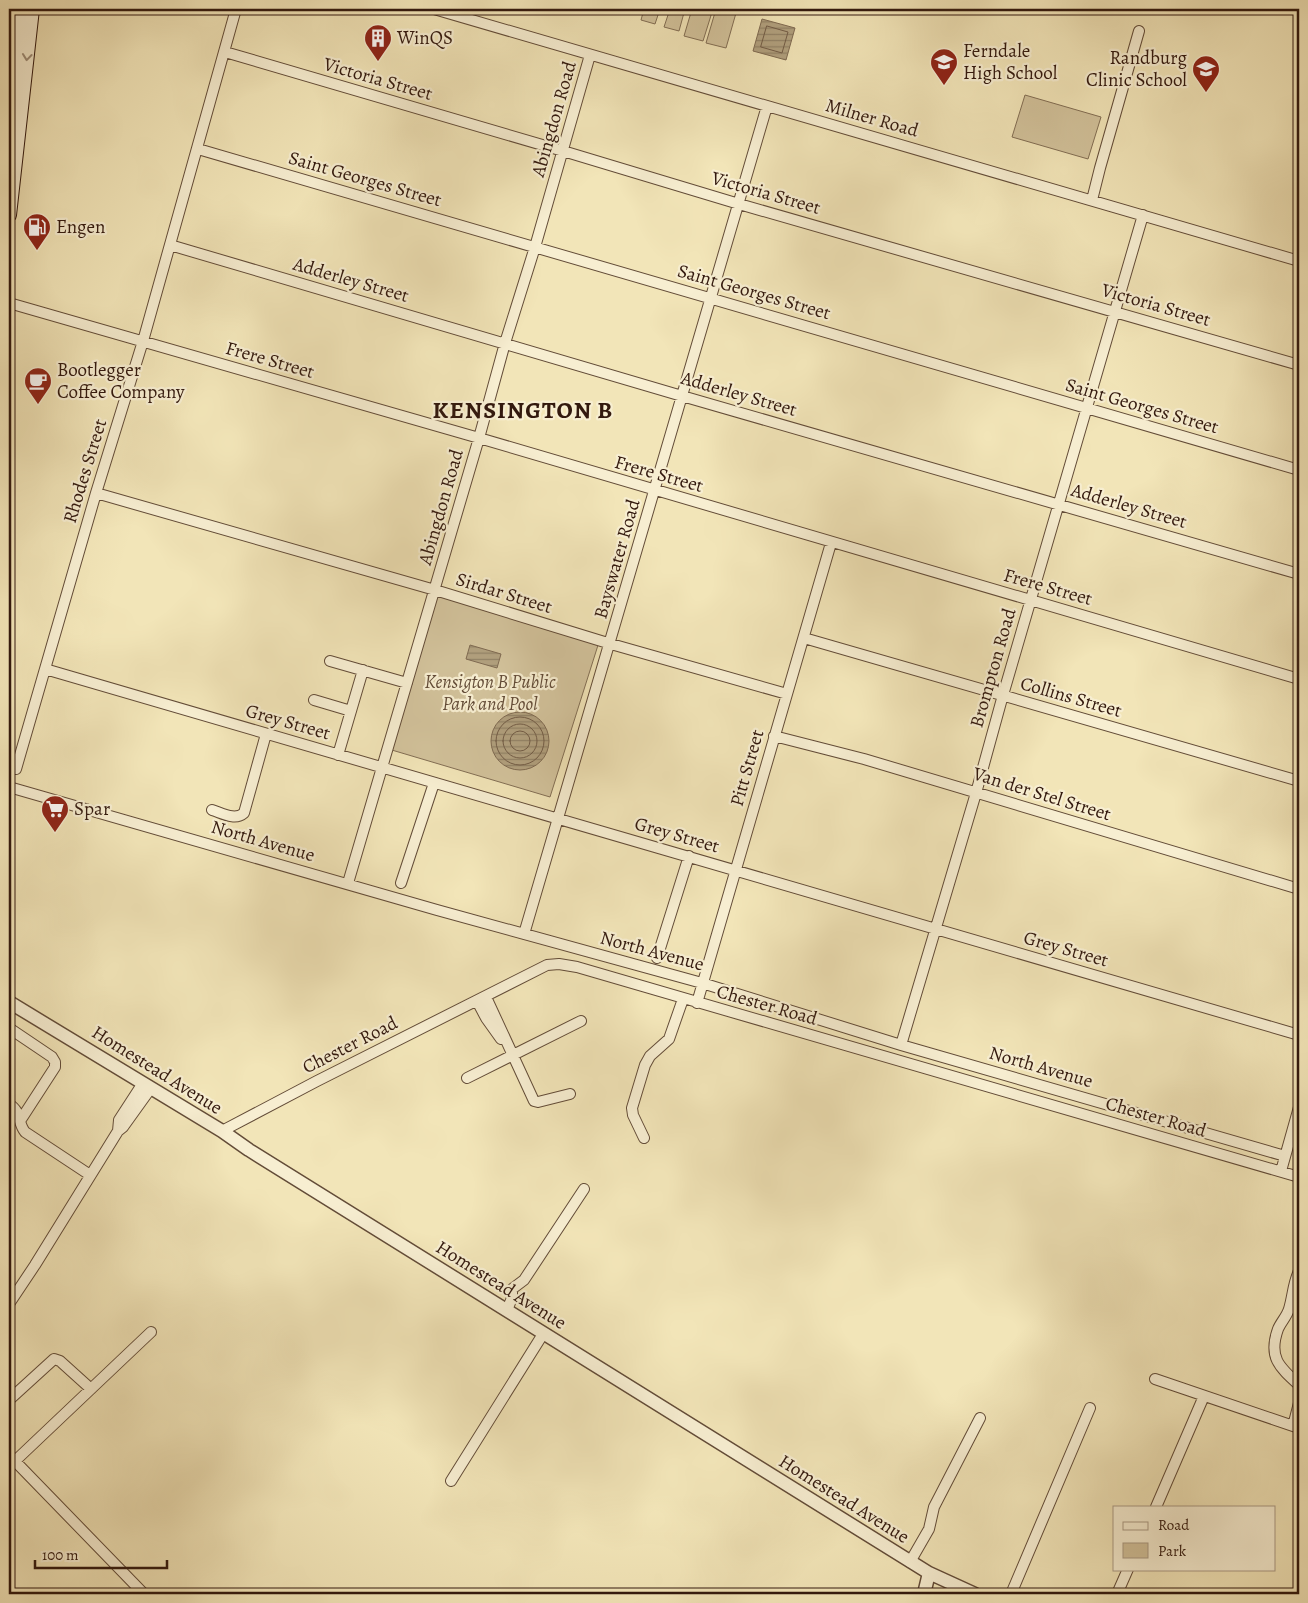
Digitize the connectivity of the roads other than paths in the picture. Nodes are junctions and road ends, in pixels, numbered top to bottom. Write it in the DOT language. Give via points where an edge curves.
graph roads {
  1 [pos="18,9"];
  2 [pos="32,9"];
  3 [pos="236,9"];
  4 [pos="434,9"];
  5 [pos="1139,31"];
  6 [pos="225,52"];
  7 [pos="590,55"];
  8 [pos="9,95"];
  9 [pos="767,106"];
  10 [pos="198,149"];
  11 [pos="563,151"];
  12 [pos="1092,200"];
  13 [pos="739,204"];
  14 [pos="9,215"];
  15 [pos="1143,215"];
  16 [pos="170,245"];
  17 [pos="535,247"];
  18 [pos="1299,261"];
  19 [pos="711,298"];
  20 [pos="9,303"];
  21 [pos="1115,311"];
  22 [pos="143,341"];
  23 [pos="504,343"];
  24 [pos="1299,365"];
  25 [pos="682,396"];
  26 [pos="1087,408"];
  27 [pos="480,438"];
  28 [pos="1299,470"];
  29 [pos="654,491"];
  30 [pos="96,493"];
  31 [pos="1059,504"];
  32 [pos="831,543"];
  33 [pos="1299,574"];
  34 [pos="434,590"];
  35 [pos="1031,600"];
  36 [pos="804,638"];
  37 [pos="610,644"];
  38 [pos="330,661"];
  39 [pos="45,669"];
  40 [pos="363,670"];
  41 [pos="1299,679"];
  42 [pos="407,682"];
  43 [pos="787,694"];
  44 [pos="1003,695"];
  45 [pos="314,700"];
  46 [pos="351,711"];
  47 [pos="266,734"];
  48 [pos="774,736"];
  49 [pos="338,755"];
  50 [pos="382,768"];
  51 [pos="16,769"];
  52 [pos="1299,781"];
  53 [pos="434,783"];
  54 [pos="9,787"];
  55 [pos="976,793"];
  56 [pos="212,810"];
  57 [pos="558,820"];
  58 [pos="689,856"];
  59 [pos="736,870"];
  60 [pos="348,883"];
  61 [pos="401,883"];
  62 [pos="1299,889"];
  63 [pos="935,929"];
  64 [pos="524,934"];
  65 [pos="657,958"];
  66 [pos="702,983"];
  67 [pos="482,999"];
  68 [pos="683,999"];
  69 [pos="9,1002"];
  70 [pos="697,1003"];
  71 [pos="581,1021"];
  72 [pos="9,1028"];
  73 [pos="1299,1035"];
  74 [pos="901,1044"];
  75 [pos="511,1054"];
  76 [pos="467,1078"];
  77 [pos="147,1086"];
  78 [pos="570,1094"];
  79 [pos="9,1104"];
  80 [pos="1299,1107"];
  81 [pos="20,1121"];
  82 [pos="222,1131"];
  83 [pos="644,1138"];
  84 [pos="1285,1156"];
  85 [pos="1281,1171"];
  86 [pos="90,1175"];
  87 [pos="1299,1177"];
  88 [pos="584,1190"];
  89 [pos="1299,1271"];
  90 [pos="9,1304"];
  91 [pos="510,1304"];
  92 [pos="151,1332"];
  93 [pos="542,1334"];
  94 [pos="1155,1379"];
  95 [pos="1299,1385"];
  96 [pos="91,1389"];
  97 [pos="1204,1396"];
  98 [pos="9,1400"];
  99 [pos="1299,1403"];
  100 [pos="1090,1408"];
  101 [pos="980,1418"];
  102 [pos="1296,1427"];
  103 [pos="12,1458"];
  104 [pos="451,1481"];
  105 [pos="1156,1506"];
  106 [pos="910,1562"];
  107 [pos="1128,1570"];
  108 [pos="929,1573"];
  109 [pos="144,1594"];
  110 [pos="924,1594"];
  111 [pos="975,1594"];
  112 [pos="1011,1594"];
  113 [pos="1117,1594"];
  1 -- 8 [label="main road"];
  2 -- 14 [label="main road, one-way"];
  3 -- 6 [label="street, Rhodes Street"];
  4 -- 7 [label="street, Milner Road"];
  5 -- 12 [label="street"];
  6 -- 10 [label="street, Rhodes Street"];
  6 -- 11 [label="street, Victoria Street"];
  7 -- 9 [label="street, Milner Road"];
  7 -- 11 [label="street, Abingdon Road"];
  9 -- 12 [label="street, Milner Road"];
  9 -- 13 [label="street, Bayswater Road"];
  10 -- 16 [label="street, Rhodes Street"];
  10 -- 17 [label="street, Saint Georges Street"];
  11 -- 13 [label="street, Victoria Street"];
  11 -- 17 [label="street, Abingdon Road"];
  12 -- 15 [label="street, Milner Road"];
  13 -- 19 [label="street, Bayswater Road"];
  13 -- 21 [label="street, Victoria Street"];
  15 -- 18 [label="street, Milner Road"];
  15 -- 21 [label="street, Brompton Road"];
  16 -- 22 [label="street, Rhodes Street"];
  16 -- 23 [label="street, Adderley Street"];
  17 -- 19 [label="street, Saint Georges Street"];
  17 -- 23 [label="street, Abingdon Road"];
  19 -- 25 [label="street, Bayswater Road"];
  19 -- 26 [label="street, Saint Georges Street"];
  20 -- 22 [label="street, Frere Street"];
  21 -- 24 [label="street, Victoria Street"];
  21 -- 26 [label="street, Brompton Road"];
  22 -- 27 [label="street, Frere Street"];
  22 -- 30 [label="street, Rhodes Street"];
  23 -- 25 [label="street, Adderley Street"];
  23 -- 27 [label="street, Abingdon Road"];
  25 -- 29 [label="street, Bayswater Road"];
  25 -- 31 [label="street, Adderley Street"];
  26 -- 28 [label="street, Saint Georges Street"];
  26 -- 31 [label="street, Brompton Road"];
  27 -- 29 [label="street, Frere Street"];
  27 -- 34 [label="street, Abingdon Road"];
  29 -- 32 [label="street, Frere Street"];
  29 -- 37 [label="street, Bayswater Road"];
  30 -- 34 [label="street, Sirdar Street"];
  30 -- 39 [label="street, Rhodes Street"];
  31 -- 33 [label="street, Adderley Street"];
  31 -- 35 [label="street, Brompton Road"];
  32 -- 35 [label="street, Frere Street"];
  32 -- 36 [label="street, Pitt Street"];
  34 -- 37 [label="street, Sirdar Street"];
  34 -- 42 [label="street, Abingdon Road"];
  35 -- 41 [label="street, Frere Street"];
  35 -- 44 [label="street, Brompton Road"];
  36 -- 43 [label="street, Pitt Street"];
  36 -- 44 [label="street, Collins Street"];
  37 -- 43 [label="street, Sirdar Street"];
  37 -- 57 [label="street, Bayswater Road"];
  38 -- 40 [label="street"];
  39 -- 47 [label="street, Grey Street"];
  39 -- 51 [label="street, Rhodes Street"];
  40 -- 42 [label="street"];
  40 -- 46 [label="street"];
  42 -- 50 [label="street, Abingdon Road"];
  43 -- 48 [label="street, Pitt Street"];
  44 -- 52 [label="street, Collins Street"];
  44 -- 55 [label="street, Brompton Road"];
  45 -- 46 [label="street"];
  46 -- 49 [label="street"];
  47 -- 49 [label="street, Grey Street"];
  47 -- 56 [label="street" via="244,813 234,817"];
  48 -- 55 [label="street, Van der Stel Street"];
  48 -- 59 [label="street, Pitt Street"];
  49 -- 50 [label="street, Grey Street"];
  50 -- 53 [label="street, Grey Street"];
  50 -- 60 [label="street, Abingdon Road"];
  53 -- 57 [label="street, Grey Street"];
  53 -- 61 [label="street"];
  54 -- 60 [label="street, North Avenue"];
  55 -- 62 [label="street, Van der Stel Street"];
  55 -- 63 [label="street, Brompton Road"];
  57 -- 58 [label="street, Grey Street"];
  57 -- 64 [label="street, Bayswater Road"];
  58 -- 59 [label="street, Grey Street"];
  58 -- 65 [label="street"];
  59 -- 63 [label="street, Grey Street"];
  59 -- 66 [label="street, Pitt Street"];
  60 -- 64 [label="street, North Avenue"];
  63 -- 73 [label="street, Grey Street"];
  63 -- 74 [label="street, Brompton Road"];
  64 -- 66 [label="street, North Avenue"];
  66 -- 70 [label="street, Pitt Street"];
  66 -- 74 [label="street, North Avenue"];
  67 -- 68 [label="street, Chester Road" via="547,965 559,964"];
  67 -- 75 [label="street" via="486,1018"];
  67 -- 82 [label="street, Chester Road"];
  68 -- 70 [label="street, Chester Road"];
  68 -- 83 [label="street" via="669,1039 645,1065 632,1108"];
  69 -- 77 [label="street, Homestead Avenue"];
  70 -- 85 [label="street, Chester Road"];
  71 -- 75 [label="street"];
  72 -- 81 [label="street" via="55,1062 55,1067"];
  74 -- 84 [label="street, North Avenue"];
  75 -- 76 [label="street"];
  75 -- 78 [label="street" via="534,1101"];
  77 -- 82 [label="street, Homestead Avenue"];
  77 -- 86 [label="street"];
  79 -- 81 [label="street" via="16,1109"];
  80 -- 84 [label="street"];
  81 -- 86 [label="street" via="23,1130"];
  82 -- 91 [label="street, Homestead Avenue" via="257,1155"];
  84 -- 85 [label="street"];
  85 -- 87 [label="street, Chester Road"];
  86 -- 90 [label="street"];
  88 -- 91 [label="street" via="524,1280 520,1294"];
  89 -- 95 [label="street" via="1289,1309 1273,1349 1280,1367"];
  91 -- 93 [label="street, Homestead Avenue"];
  92 -- 96 [label="street"];
  93 -- 104 [label="street"];
  93 -- 106 [label="street, Homestead Avenue"];
  94 -- 97 [label="street"];
  96 -- 98 [label="street" via="54,1359"];
  96 -- 103 [label="street"];
  97 -- 102 [label="street"];
  97 -- 105 [label="street"];
  99 -- 102 [label="street"];
  100 -- 112 [label="street"];
  101 -- 106 [label="street"];
  103 -- 109 [label="street"];
  106 -- 108 [label="street, Homestead Avenue"];
  107 -- 113 [label="street"];
  108 -- 110 [label="street"];
  108 -- 111 [label="street, Homestead Avenue"];
}
